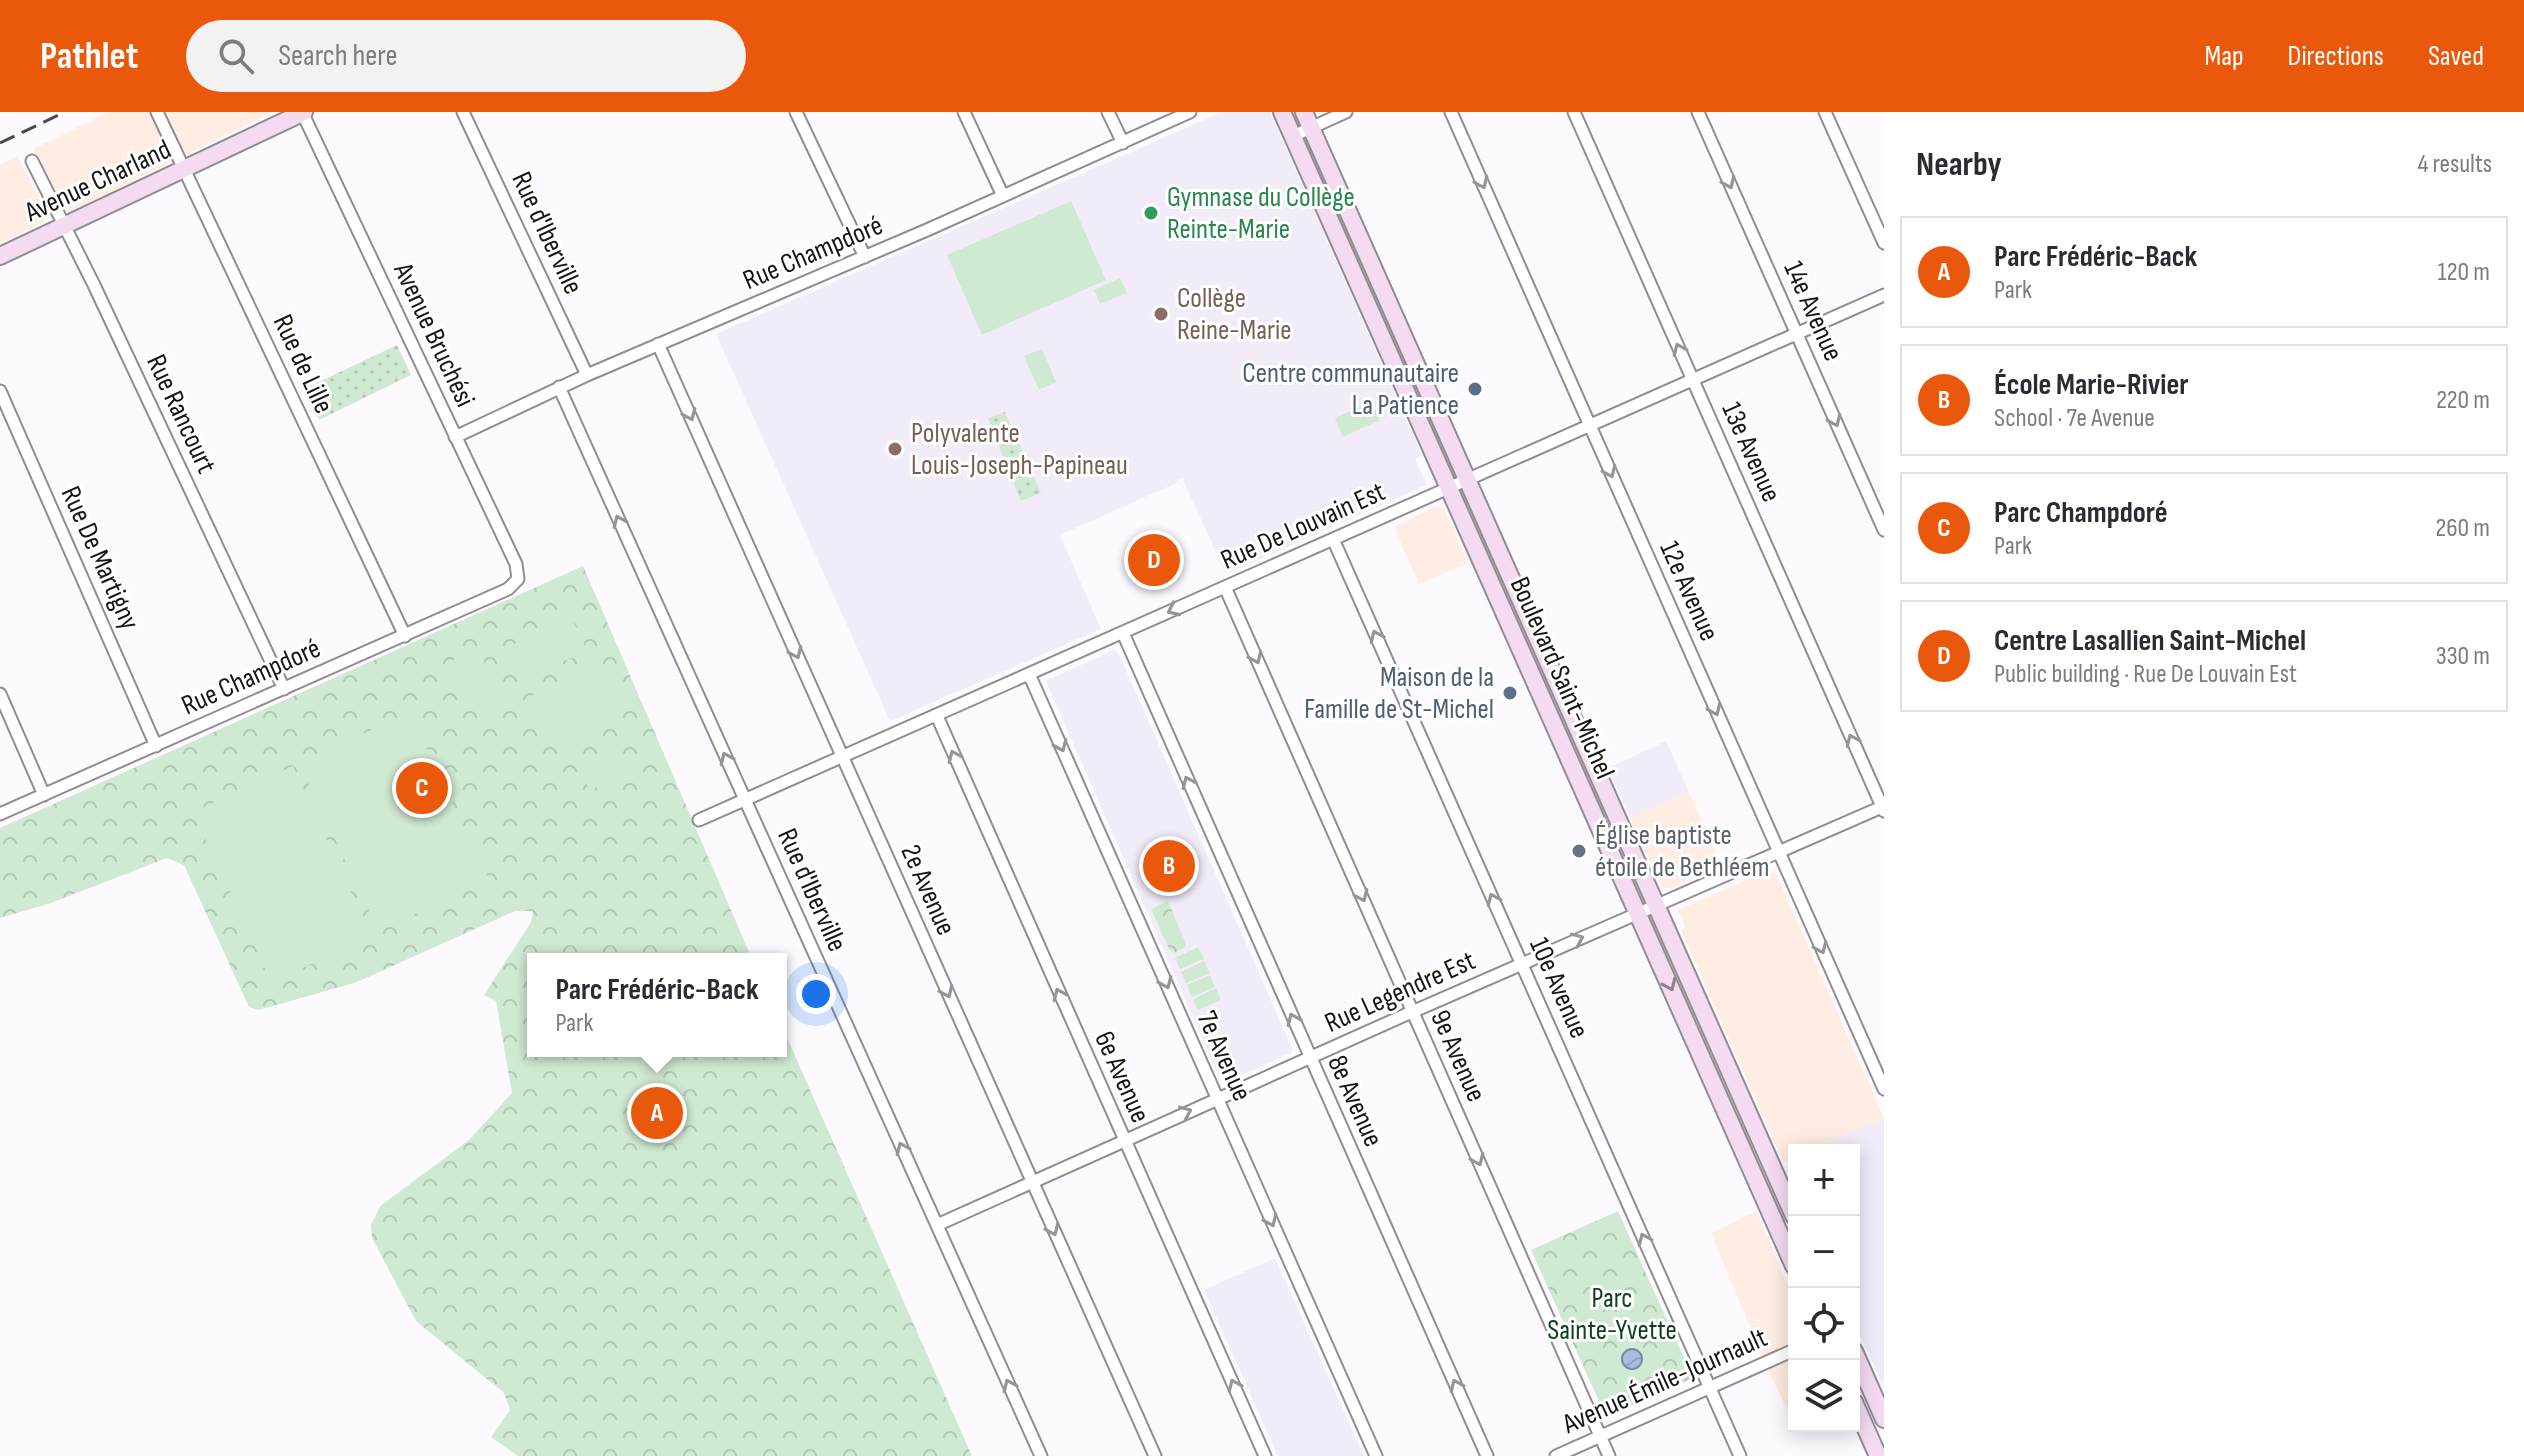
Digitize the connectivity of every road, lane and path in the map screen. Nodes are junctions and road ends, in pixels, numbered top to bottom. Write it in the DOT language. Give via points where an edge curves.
graph roads {
  1 [pos="157,112"];
  2 [pos="303,112"];
  3 [pos="463,112"];
  4 [pos="796,112"];
  5 [pos="964,112"];
  6 [pos="1108,112"];
  7 [pos="1190,112"];
  8 [pos="1282,112"];
  9 [pos="1304,112"];
  10 [pos="1346,112"];
  11 [pos="1451,112"];
  12 [pos="1574,112"];
  13 [pos="1698,112"];
  14 [pos="1825,112"];
  15 [pos="1311,128"];
  16 [pos="1293,136"];
  17 [pos="1123,143"];
  18 [pos="32,161"];
  19 [pos="184,169"];
  20 [pos="1003,196"];
  21 [pos="65,225"];
  22 [pos="1884,243"];
  23 [pos="0,256"];
  24 [pos="865,257"];
  25 [pos="1884,295"];
  26 [pos="1797,334"];
  27 [pos="658,344"];
  28 [pos="587,375"];
  29 [pos="1693,380"];
  30 [pos="559,387"];
  31 [pos="0,391"];
  32 [pos="1590,426"];
  33 [pos="455,437"];
  34 [pos="1468,480"];
  35 [pos="1449,488"];
  36 [pos="1884,530"];
  37 [pos="1333,539"];
  38 [pos="518,579"];
  39 [pos="1225,587"];
  40 [pos="1123,633"];
  41 [pos="405,636"];
  42 [pos="1029,674"];
  43 [pos="284,689"];
  44 [pos="0,694"];
  45 [pos="937,716"];
  46 [pos="156,746"];
  47 [pos="842,757"];
  48 [pos="44,795"];
  49 [pos="745,799"];
  50 [pos="1883,808"];
  51 [pos="0,814"];
  52 [pos="699,820"];
  53 [pos="1779,853"];
  54 [pos="1657,906"];
  55 [pos="1639,914"];
  56 [pos="1522,964"];
  57 [pos="1413,1012"];
  58 [pos="1310,1058"];
  59 [pos="1884,1089"];
  60 [pos="1216,1099"];
  61 [pos="1123,1140"];
  62 [pos="1031,1181"];
  63 [pos="1788,1202"];
  64 [pos="937,1225"];
  65 [pos="1788,1252"];
  66 [pos="1788,1353"];
  67 [pos="1858,1360"];
  68 [pos="1710,1387"];
  69 [pos="1883,1414"];
  70 [pos="1860,1416"];
  71 [pos="1600,1436"];
  72 [pos="1041,1456"];
  73 [pos="1155,1456"];
  74 [pos="1265,1456"];
  75 [pos="1376,1456"];
  76 [pos="1487,1456"];
  77 [pos="1556,1456"];
  78 [pos="1609,1456"];
  79 [pos="1740,1456"];
  80 [pos="1878,1456"];
  1 -- 19 [label="street, Rue de Lille"];
  2 -- 19 [label="main road, Avenue Charland"];
  2 -- 33 [label="street, Avenue Bruchési"];
  3 -- 28 [label="street, Rue d'Iberville"];
  4 -- 24 [label="street"];
  5 -- 20 [label="street"];
  6 -- 17 [label="street"];
  7 -- 17 [label="street, Rue Champdoré"];
  8 -- 16 [label="main road, Boulevard Saint-Michel"];
  9 -- 15 [label="main road, Boulevard Saint-Michel"];
  10 -- 15 [label="street"];
  11 -- 32 [label="street, 12e Avenue, one-way"];
  29 -- 12 [label="street, 13e Avenue, one-way"];
  13 -- 26 [label="street, 14e Avenue, one-way"];
  14 -- 22 [label="street"];
  15 -- 16 [label="street"];
  15 -- 34 [label="main road, Boulevard Saint-Michel"];
  16 -- 35 [label="main road, Boulevard Saint-Michel"];
  17 -- 20 [label="street, Rue Champdoré"];
  18 -- 21 [label="street, Rue Rancourt"];
  19 -- 21 [label="main road, Avenue Charland"];
  19 -- 41 [label="street, Rue de Lille"];
  20 -- 24 [label="street, Rue Champdoré"];
  21 -- 23 [label="main road, Avenue Charland"];
  21 -- 43 [label="street, Rue Rancourt"];
  24 -- 27 [label="street, Rue Champdoré"];
  25 -- 26 [label="street, Rue De Louvain Est"];
  26 -- 29 [label="street, Rue De Louvain Est"];
  26 -- 36 [label="street, 14e Avenue, one-way"];
  27 -- 28 [label="street, Rue Champdoré"];
  27 -- 47 [label="street, 2e Avenue, one-way"];
  28 -- 30 [label="street, Rue Champdoré"];
  29 -- 32 [label="street, Rue De Louvain Est"];
  50 -- 29 [label="street, 13e Avenue, one-way"];
  30 -- 33 [label="street, Rue Champdoré"];
  49 -- 30 [label="street, Rue d'Iberville, one-way"];
  31 -- 46 [label="street, Rue De Martigny"];
  32 -- 34 [label="street, Rue De Louvain Est"];
  32 -- 53 [label="street, 12e Avenue, one-way"];
  33 -- 38 [label="street, Avenue Bruchési" via="516,564"];
  34 -- 35 [label="street, Rue De Louvain Est"];
  34 -- 54 [label="main road, Boulevard Saint-Michel"];
  35 -- 37 [label="street, Rue De Louvain Est"];
  35 -- 55 [label="main road, Boulevard Saint-Michel"];
  37 -- 39 [label="street, Rue De Louvain Est"];
  56 -- 37 [label="street, 10e Avenue, one-way"];
  38 -- 41 [label="street, Rue Champdoré" via="508,589"];
  39 -- 40 [label="street, Rue De Louvain Est, one-way"];
  39 -- 57 [label="street, 9e Avenue, one-way"];
  40 -- 42 [label="street, Rue De Louvain Est"];
  58 -- 40 [label="street, 8e Avenue, one-way"];
  41 -- 43 [label="street, Rue Champdoré"];
  42 -- 45 [label="street, Rue De Louvain Est"];
  42 -- 60 [label="street, 7e Avenue, one-way"];
  43 -- 46 [label="street, Rue Champdoré"];
  44 -- 48 [label="street"];
  45 -- 47 [label="street, Rue De Louvain Est"];
  61 -- 45 [label="street, 6e Avenue, one-way"];
  46 -- 48 [label="street, Rue Champdoré"];
  47 -- 49 [label="street, Rue De Louvain Est"];
  47 -- 62 [label="street, 2e Avenue, one-way"];
  48 -- 51 [label="street, Rue Champdoré"];
  49 -- 52 [label="street, Rue De Louvain Est"];
  64 -- 49 [label="street, Rue d'Iberville, one-way"];
  50 -- 53 [label="street, Rue Legendre Est"];
  53 -- 54 [label="street, Rue Legendre Est"];
  53 -- 59 [label="street, 12e Avenue, one-way"];
  54 -- 55 [label="street, Rue Legendre Est"];
  54 -- 63 [label="main road, Boulevard Saint-Michel"];
  56 -- 55 [label="street, Rue Legendre Est, one-way"];
  55 -- 65 [label="main road, Boulevard Saint-Michel, one-way"];
  56 -- 57 [label="street, Rue Legendre Est"];
  68 -- 56 [label="street, 10e Avenue, one-way"];
  57 -- 58 [label="street, Rue Legendre Est"];
  57 -- 71 [label="street, 9e Avenue, one-way"];
  58 -- 60 [label="street, Rue Legendre Est"];
  76 -- 58 [label="street, 8e Avenue, one-way"];
  61 -- 60 [label="street, Rue Legendre Est, one-way"];
  60 -- 75 [label="street, 7e Avenue, one-way"];
  61 -- 62 [label="street, Rue Legendre Est"];
  74 -- 61 [label="street, 6e Avenue, one-way"];
  62 -- 64 [label="street, Rue Legendre Est"];
  62 -- 73 [label="street, 2e Avenue, one-way"];
  72 -- 64 [label="street, Rue d'Iberville, one-way"];
  66 -- 68 [label="street, Avenue Émile-Journault"];
  67 -- 69 [label="main road"];
  68 -- 71 [label="street, Avenue Émile-Journault"];
  68 -- 79 [label="street, 10e Avenue"];
  70 -- 80 [label="main road"];
  71 -- 77 [label="street, Avenue Émile-Journault"];
  71 -- 78 [label="street, 9e Avenue"];
}
